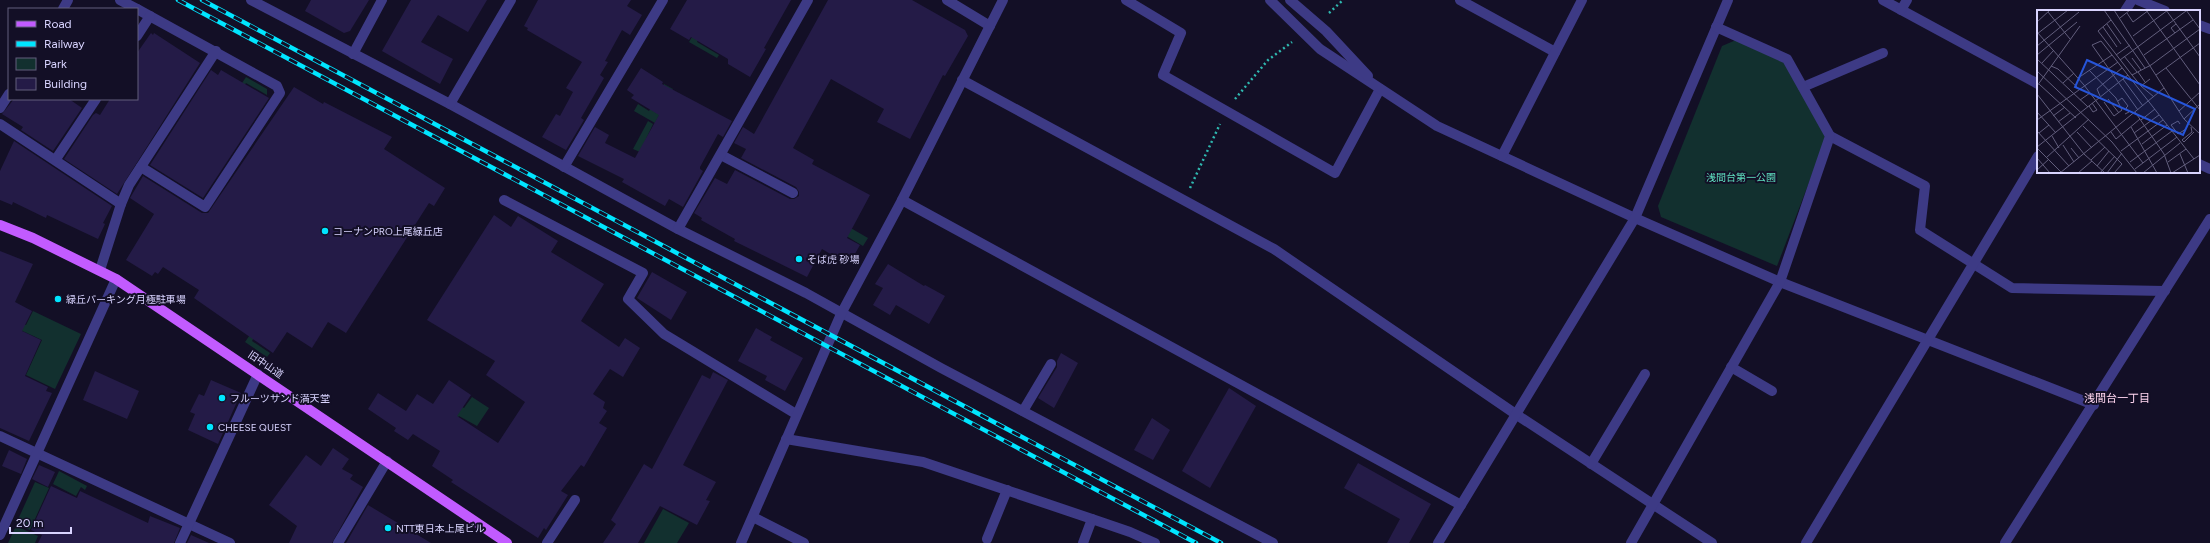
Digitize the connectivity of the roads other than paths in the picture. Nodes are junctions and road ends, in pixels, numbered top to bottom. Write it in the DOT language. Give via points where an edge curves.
graph roads {
  1 [pos="120,0"];
  2 [pos="251,0"];
  3 [pos="382,0"];
  4 [pos="512,0"];
  5 [pos="664,0"];
  6 [pos="808,0"];
  7 [pos="947,0"];
  8 [pos="1003,0"];
  9 [pos="1126,0"];
  10 [pos="1270,0"];
  11 [pos="1290,0"];
  12 [pos="1460,0"];
  13 [pos="1582,0"];
  14 [pos="1728,0"];
  15 [pos="1883,0"];
  16 [pos="1907,0"];
  17 [pos="2132,0"];
  18 [pos="2138,0"];
  19 [pos="135,8"];
  20 [pos="138,10"];
  21 [pos="1900,10"];
  22 [pos="2126,10"];
  23 [pos="2163,10"];
  24 [pos="150,16"];
  25 [pos="2200,25"];
  26 [pos="990,26"];
  27 [pos="1716,27"];
  28 [pos="2210,29"];
  29 [pos="138,34"];
  30 [pos="216,51"];
  31 [pos="1555,52"];
  32 [pos="1883,53"];
  33 [pos="352,54"];
  34 [pos="962,80"];
  35 [pos="2037,83"];
  36 [pos="1803,87"];
  37 [pos="1380,89"];
  38 [pos="8,96"];
  39 [pos="95,100"];
  40 [pos="450,104"];
  41 [pos="0,108"];
  42 [pos="0,124"];
  43 [pos="1830,136"];
  44 [pos="721,155"];
  45 [pos="1502,156"];
  46 [pos="2037,158"];
  47 [pos="56,160"];
  48 [pos="2200,165"];
  49 [pos="141,167"];
  50 [pos="564,167"];
  51 [pos="2210,170"];
  52 [pos="793,192"];
  53 [pos="504,200"];
  54 [pos="902,200"];
  55 [pos="121,204"];
  56 [pos="1635,218"];
  57 [pos="2210,219"];
  58 [pos="0,225"];
  59 [pos="678,229"];
  60 [pos="1972,263"];
  61 [pos="100,270"];
  62 [pos="116,279"];
  63 [pos="1780,282"];
  64 [pos="2165,291"];
  65 [pos="841,314"];
  66 [pos="1928,338"];
  67 [pos="1051,364"];
  68 [pos="1731,367"];
  69 [pos="258,374"];
  70 [pos="1645,374"];
  71 [pos="1772,391"];
  72 [pos="2094,405"];
  73 [pos="1023,411"];
  74 [pos="796,414"];
  75 [pos="1517,415"];
  76 [pos="0,436"];
  77 [pos="786,439"];
  78 [pos="37,453"];
  79 [pos="387,461"];
  80 [pos="1591,464"];
  81 [pos="1007,490"];
  82 [pos="575,500"];
  83 [pos="1652,504"];
  84 [pos="1461,505"];
  85 [pos="753,516"];
  86 [pos="1092,519"];
  87 [pos="189,523"];
  88 [pos="0,535"];
  89 [pos="986,539"];
  90 [pos="180,543"];
  91 [pos="230,543"];
  92 [pos="338,543"];
  93 [pos="507,543"];
  94 [pos="547,543"];
  95 [pos="742,543"];
  96 [pos="804,543"];
  97 [pos="1083,543"];
  98 [pos="1155,543"];
  99 [pos="1273,543"];
  100 [pos="1438,543"];
  101 [pos="1631,543"];
  102 [pos="1712,543"];
  103 [pos="1806,543"];
  104 [pos="2005,543"];
  1 -- 19 [label="street"];
  2 -- 33 [label="street"];
  3 -- 33 [label="street"];
  4 -- 40 [label="street"];
  5 -- 50 [label="street"];
  6 -- 44 [label="street"];
  7 -- 26 [label="street"];
  8 -- 26 [label="street"];
  9 -- 37 [label="street" via="1181,33 1163,75 1335,174"];
  10 -- 37 [label="street" via="1320,49"];
  11 -- 37 [label="street" via="1316,22"];
  12 -- 31 [label="street"];
  13 -- 31 [label="street"];
  14 -- 27 [label="street"];
  15 -- 21 [label="street"];
  16 -- 21 [label="street"];
  17 -- 22 [label="street"];
  18 -- 23 [label="street"];
  20 -- 24 [label="street"];
  21 -- 35 [label="street"];
  24 -- 29 [label="street"];
  24 -- 30 [label="street"];
  25 -- 28 [label="street"];
  26 -- 34 [label="street"];
  27 -- 36 [label="street" via="1787,59"];
  27 -- 56 [label="street"];
  30 -- 49 [label="street"];
  30 -- 49 [label="street" via="277,86 280,94 205,208"];
  31 -- 45 [label="street"];
  32 -- 36 [label="street"];
  33 -- 40 [label="street"];
  34 -- 54 [label="street"];
  34 -- 75 [label="street" via="1274,249"];
  36 -- 43 [label="street"];
  37 -- 45 [label="street" via="1437,126"];
  38 -- 41 [label="street"];
  39 -- 47 [label="street"];
  40 -- 50 [label="street"];
  42 -- 47 [label="street"];
  43 -- 60 [label="street" via="1925,186 1920,230"];
  43 -- 63 [label="street"];
  44 -- 52 [label="street"];
  44 -- 59 [label="street"];
  45 -- 56 [label="street"];
  46 -- 60 [label="street"];
  47 -- 55 [label="street"];
  48 -- 51 [label="street"];
  49 -- 55 [label="street"];
  50 -- 59 [label="street"];
  53 -- 74 [label="street" via="643,272 628,299 664,334"];
  54 -- 65 [label="street"];
  54 -- 84 [label="street"];
  55 -- 61 [label="street"];
  56 -- 63 [label="street"];
  56 -- 75 [label="street"];
  57 -- 64 [label="street"];
  58 -- 61 [label="main road, 旧中山道"];
  59 -- 65 [label="street" via="806,293"];
  60 -- 64 [label="street" via="2012,288"];
  60 -- 66 [label="street"];
  61 -- 62 [label="main road, 旧中山道"];
  62 -- 69 [label="main road, 旧中山道"];
  62 -- 78 [label="street"];
  63 -- 66 [label="street"];
  63 -- 68 [label="street"];
  64 -- 72 [label="street"];
  65 -- 73 [label="street"];
  65 -- 74 [label="street"];
  66 -- 72 [label="street"];
  66 -- 103 [label="street"];
  67 -- 73 [label="street"];
  68 -- 71 [label="street"];
  68 -- 83 [label="street"];
  69 -- 79 [label="main road, 旧中山道"];
  69 -- 87 [label="street"];
  70 -- 80 [label="street"];
  72 -- 104 [label="street"];
  73 -- 99 [label="street"];
  74 -- 77 [label="street"];
  75 -- 80 [label="street"];
  75 -- 84 [label="street"];
  76 -- 78 [label="street"];
  77 -- 81 [label="street" via="923,462"];
  77 -- 85 [label="street"];
  78 -- 87 [label="street"];
  78 -- 88 [label="street"];
  79 -- 92 [label="street"];
  79 -- 93 [label="main road, 旧中山道"];
  80 -- 83 [label="street"];
  81 -- 86 [label="street"];
  81 -- 89 [label="street"];
  82 -- 94 [label="street"];
  83 -- 101 [label="street"];
  83 -- 102 [label="street"];
  84 -- 100 [label="street"];
  85 -- 95 [label="street"];
  85 -- 96 [label="street"];
  86 -- 97 [label="street"];
  86 -- 98 [label="street"];
  87 -- 90 [label="street"];
  87 -- 91 [label="street"];
}
